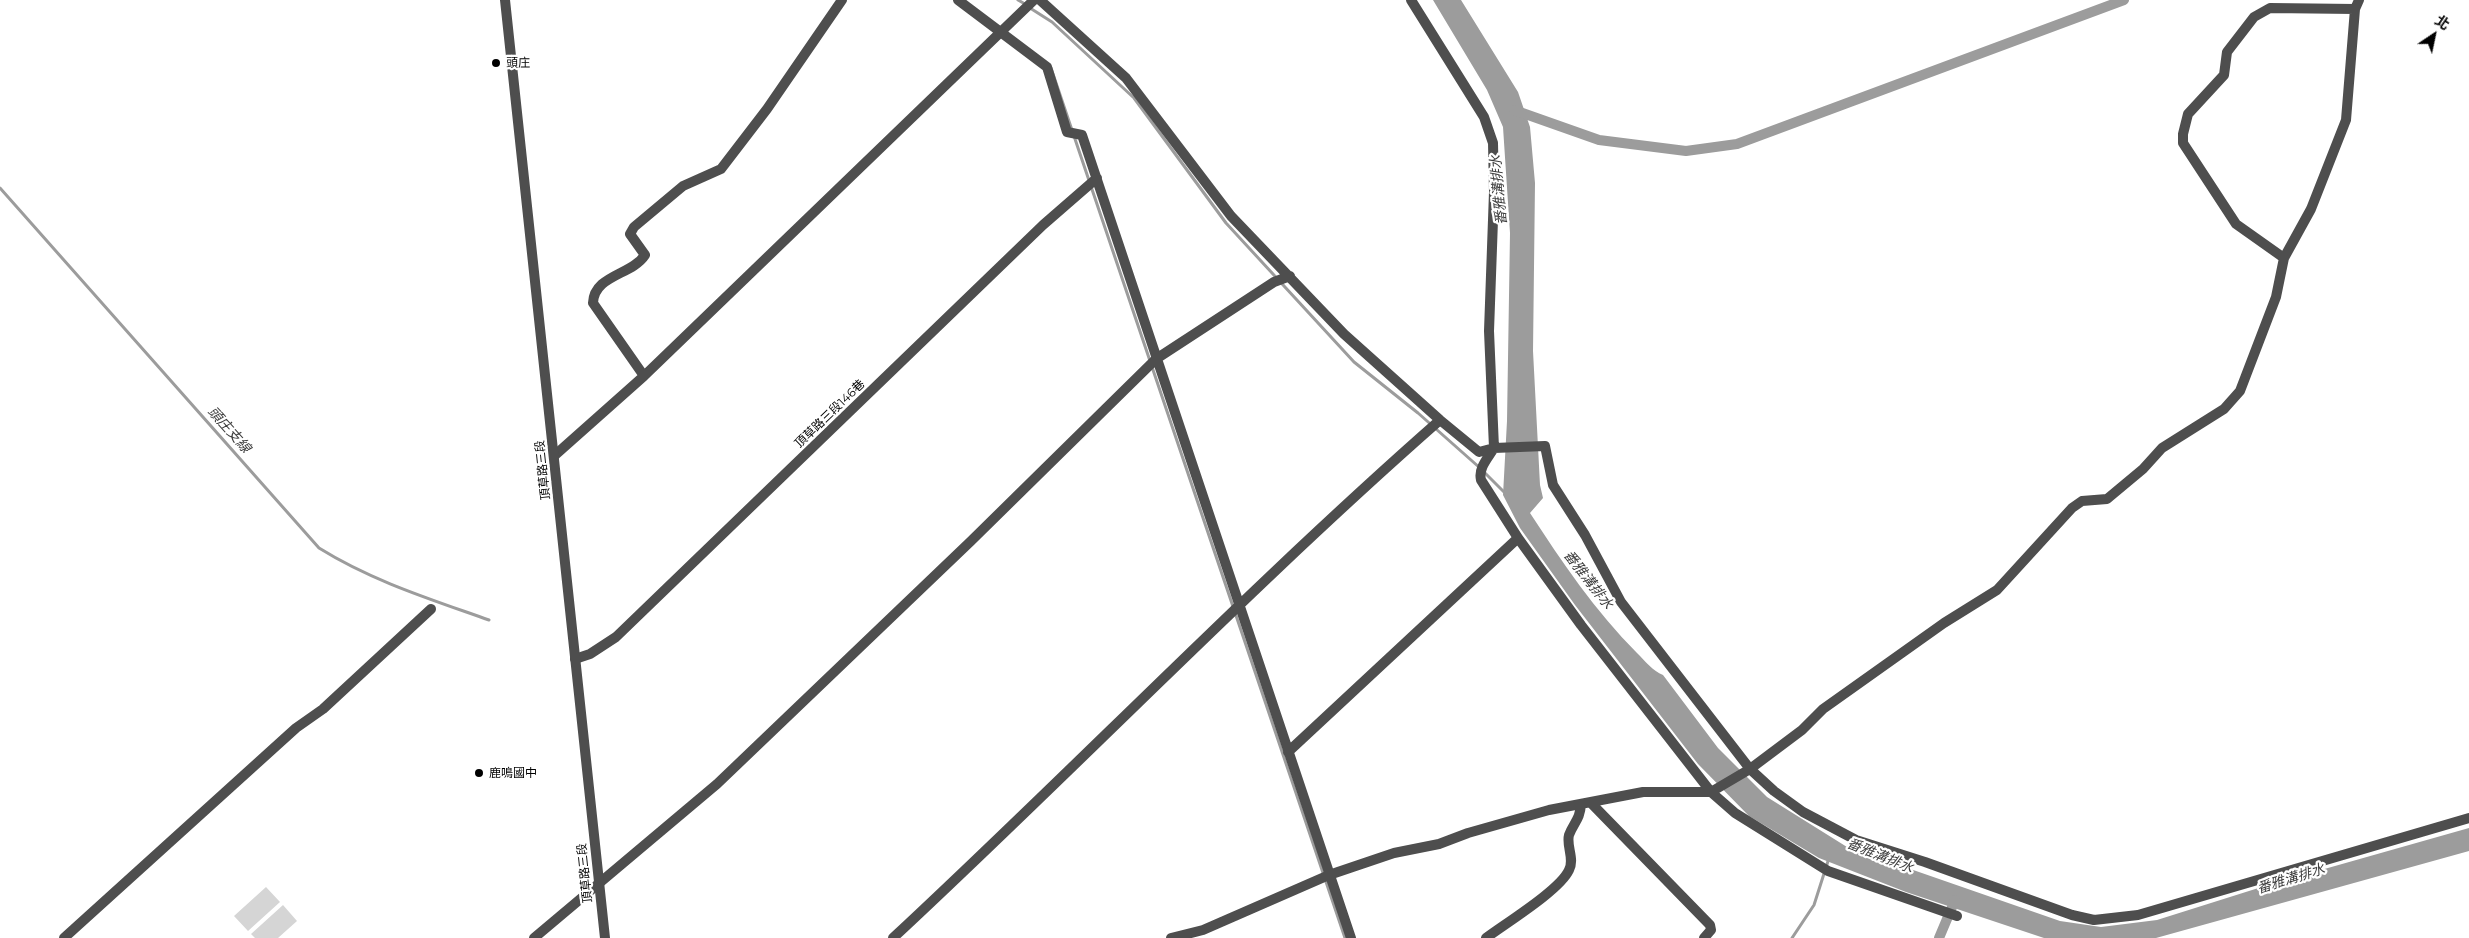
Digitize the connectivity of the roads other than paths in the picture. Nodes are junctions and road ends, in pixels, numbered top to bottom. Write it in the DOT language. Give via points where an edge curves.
graph roads {
  1 [pos="505,0"];
  2 [pos="842,0"];
  3 [pos="958,0"];
  4 [pos="1034,0"];
  5 [pos="1040,0"];
  6 [pos="1411,0"];
  7 [pos="2357,4"];
  8 [pos="998,32"];
  9 [pos="1097,178"];
  10 [pos="2284,258"];
  11 [pos="1283,279"];
  12 [pos="1156,359"];
  13 [pos="644,376"];
  14 [pos="1435,425"];
  15 [pos="1494,448"];
  16 [pos="554,456"];
  17 [pos="1518,538"];
  18 [pos="1240,604"];
  19 [pos="431,609"];
  20 [pos="575,659"];
  21 [pos="1288,752"];
  22 [pos="1750,769"];
  23 [pos="1711,792"];
  24 [pos="1586,803"];
  25 [pos="2469,818"];
  26 [pos="1329,875"];
  27 [pos="599,884"];
  28 [pos="1957,916"];
  29 [pos="64,938"];
  30 [pos="534,938"];
  31 [pos="605,938"];
  32 [pos="893,938"];
  33 [pos="1171,938"];
  34 [pos="1351,938"];
  35 [pos="1486,938"];
  36 [pos="1704,938"];
  1 -- 16 [label="street, 頂草路三段"];
  2 -- 13 [label="street" via="729,160 716,173 684,186 634,227 630,234 645,255 640,262 597,289 593,303"];
  3 -- 8 [label="street"];
  4 -- 8 [label="street"];
  5 -- 11 [label="street" via="1126,78"];
  6 -- 15 [label="street" via="1484,116 1493,143 1489,331"];
  7 -- 10 [label="street" via="2346,120 2311,208"];
  7 -- 10 [label="street" via="2270,8 2262,12 2240,32 2227,52 2224,75 2188,114 2183,144 2236,224"];
  8 -- 9 [label="street" via="1047,67 1067,132 1082,136"];
  8 -- 13 [label="street"];
  9 -- 12 [label="street"];
  9 -- 20 [label="street, 頂草路三段146巷" via="1043,225 616,637 590,654"];
  10 -- 22 [label="street" via="2276,297 2240,391 2224,409 2162,448 2143,469 2106,499 2082,501 2072,508 1997,590 1829,704 1802,730"];
  11 -- 12 [label="street"];
  11 -- 14 [label="street" via="1344,334"];
  12 -- 18 [label="street"];
  12 -- 27 [label="street" via="717,784"];
  13 -- 16 [label="street"];
  14 -- 15 [label="street" via="1480,452"];
  14 -- 18 [label="street"];
  15 -- 17 [label="street" via="1484,464 1481,480"];
  15 -- 22 [label="street" via="1545,446 1553,485 1585,535 1621,602"];
  16 -- 20 [label="street, 頂草路三段"];
  17 -- 21 [label="street"];
  17 -- 23 [label="street"];
  18 -- 21 [label="street"];
  18 -- 32 [label="street" via="1132,712"];
  19 -- 29 [label="street"];
  20 -- 27 [label="street, 頂草路三段"];
  21 -- 26 [label="street"];
  22 -- 23 [label="street"];
  22 -- 25 [label="street" via="1803,812 1856,840 2094,920 2138,915"];
  23 -- 24 [label="street" via="1643,792"];
  23 -- 28 [label="street" via="1735,813 1828,871"];
  24 -- 26 [label="street" via="1549,810 1439,844 1394,853"];
  24 -- 35 [label="street" via="1569,836 1570,870 1547,894"];
  24 -- 36 [label="street" via="1710,925 1711,930"];
  26 -- 33 [label="street" via="1203,930"];
  26 -- 34 [label="street"];
  27 -- 30 [label="street"];
  27 -- 31 [label="street, 頂草路三段"];
}
